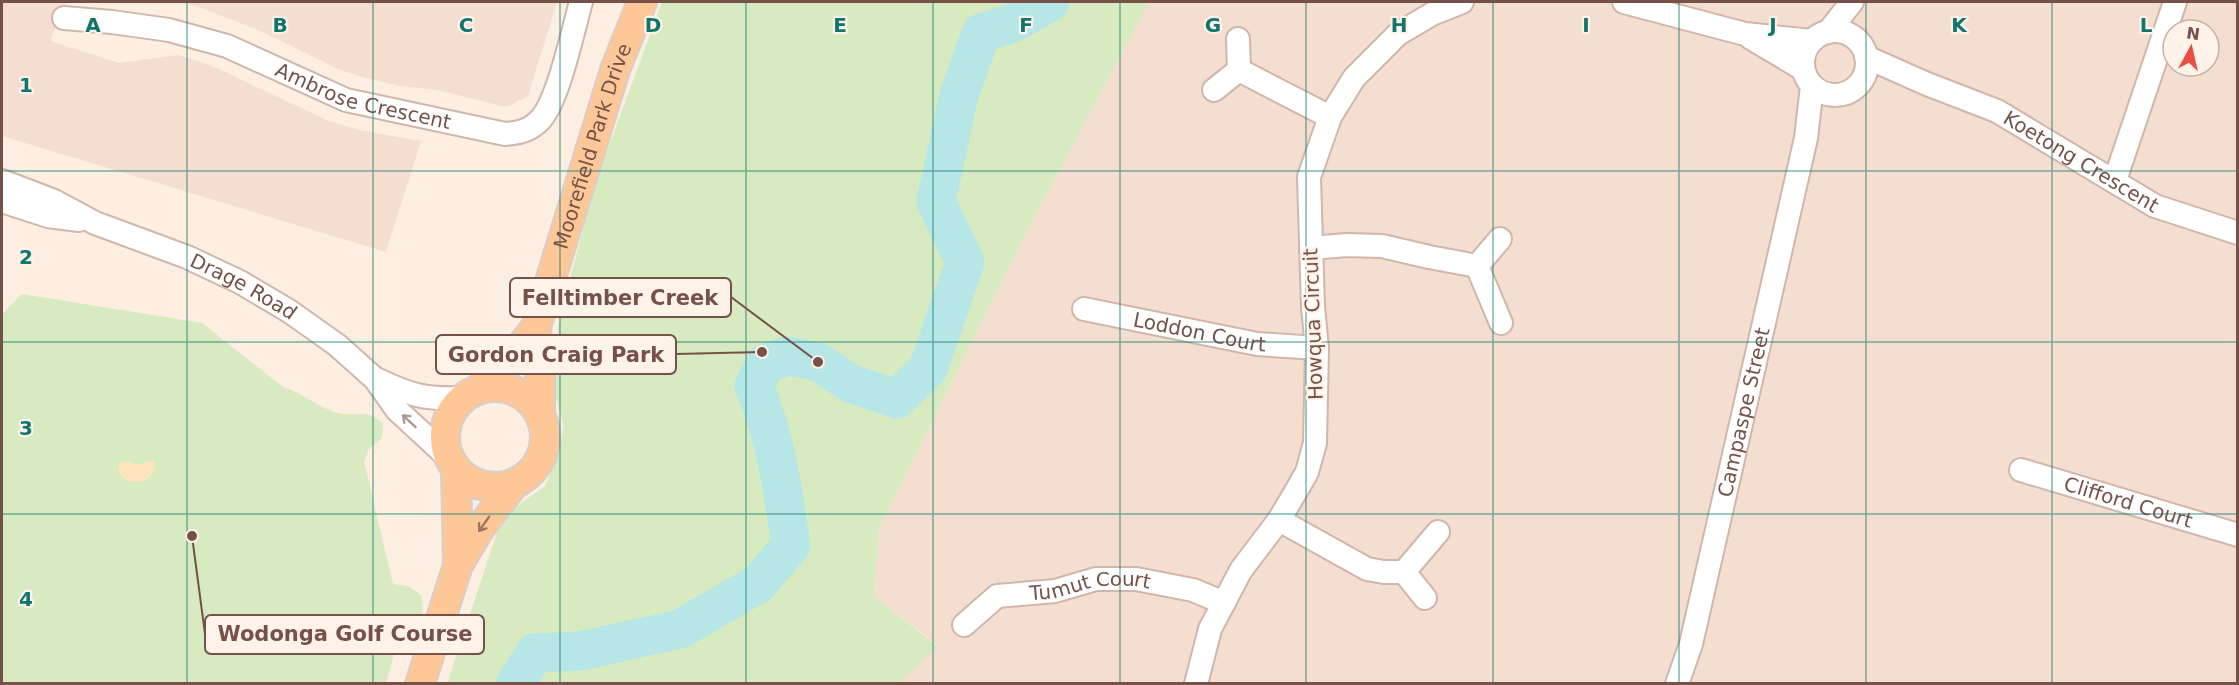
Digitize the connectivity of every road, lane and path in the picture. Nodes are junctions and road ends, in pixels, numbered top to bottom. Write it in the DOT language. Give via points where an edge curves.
graph roads {
  1 [pos="582,2"];
  2 [pos="642,2"];
  3 [pos="1462,2"];
  4 [pos="1624,2"];
  5 [pos="1852,2"];
  6 [pos="1862,2"];
  7 [pos="2175,2"];
  8 [pos="64,18"];
  9 [pos="1745,34"];
  10 [pos="1820,36"];
  11 [pos="1238,39"];
  12 [pos="1861,48"];
  13 [pos="1239,70"];
  14 [pos="1807,77"];
  15 [pos="1863,80"];
  16 [pos="1927,84"];
  17 [pos="1214,90"];
  18 [pos="1839,95"];
  19 [pos="1330,117"];
  20 [pos="1806,138"];
  21 [pos="2115,180"];
  22 [pos="2,181"];
  23 [pos="2,201"];
  24 [pos="95,223"];
  25 [pos="2238,233"];
  26 [pos="1500,239"];
  27 [pos="1311,248"];
  28 [pos="1477,266"];
  29 [pos="1084,309"];
  30 [pos="1501,323"];
  31 [pos="536,327"];
  32 [pos="1317,348"];
  33 [pos="375,378"];
  34 [pos="470,394"];
  35 [pos="540,413"];
  36 [pos="453,464"];
  37 [pos="2021,470"];
  38 [pos="513,484"];
  39 [pos="1279,520"];
  40 [pos="1438,532"];
  41 [pos="2238,535"];
  42 [pos="458,565"];
  43 [pos="1404,572"];
  44 [pos="1425,598"];
  45 [pos="1224,603"];
  46 [pos="964,625"];
  47 [pos="420,684"];
  48 [pos="1196,684"];
  49 [pos="1677,684"];
  1 -- 8 [label="street, Ambrose Crescent" via="551,104 529,129 504,134 346,100 226,46 179,32"];
  2 -- 31 [label="main road, Moorefield Park Drive" via="615,70"];
  3 -- 19 [label="street, Howqua Circuit" via="1398,34 1354,78"];
  4 -- 9 [label="street"];
  5 -- 10 [label="street"];
  6 -- 12 [label="street"];
  7 -- 21 [label="street"];
  9 -- 10 [label="street"];
  9 -- 14 [label="street"];
  10 -- 12 [label="street" via="1847,34"];
  10 -- 14 [label="street" via="1806,49 1803,58"];
  11 -- 13 [label="street"];
  12 -- 15 [label="street" via="1866,71"];
  12 -- 16 [label="street, Koetong Crescent"];
  13 -- 17 [label="street"];
  13 -- 19 [label="street"];
  14 -- 18 [label="street" via="1820,92"];
  14 -- 20 [label="street, Campaspe Street"];
  15 -- 16 [label="street, Koetong Crescent"];
  15 -- 18 [label="street"];
  16 -- 21 [label="street, Koetong Crescent" via="1996,111"];
  18 -- 20 [label="street, Campaspe Street"];
  19 -- 27 [label="street, Howqua Circuit" via="1309,177"];
  20 -- 49 [label="street, Campaspe Street" via="1691,644"];
  21 -- 25 [label="street, Koetong Crescent" via="2156,206"];
  22 -- 24 [label="street, Drage Road" via="54,201"];
  23 -- 24 [label="street, Drage Road" via="48,216"];
  24 -- 33 [label="street, Drage Road" via="188,256 240,282 337,345"];
  26 -- 28 [label="street"];
  27 -- 28 [label="street" via="1382,246"];
  27 -- 32 [label="street, Howqua Circuit"];
  28 -- 30 [label="street"];
  29 -- 32 [label="street, Loddon Court" via="1257,344"];
  31 -- 34 [label="main road" via="508,363"];
  31 -- 35 [label="main road"];
  32 -- 39 [label="street, Howqua Circuit" via="1315,443 1307,472"];
  33 -- 34 [label="street, Drage Road" via="407,394 444,399"];
  36 -- 33 [label="street, Drage Road, one-way" via="397,410"];
  34 -- 35 [label="main road" via="495,387 513,390"];
  34 -- 36 [label="main road" via="454,408 448,420 446,446"];
  35 -- 38 [label="main road" via="545,426 543,455 526,478"];
  36 -- 38 [label="main road" via="482,486"];
  36 -- 42 [label="main road"];
  37 -- 41 [label="street, Clifford Court"];
  38 -- 42 [label="main road, one-way"];
  39 -- 43 [label="street" via="1367,569"];
  39 -- 45 [label="street, Howqua Circuit" via="1240,570"];
  40 -- 43 [label="street"];
  42 -- 47 [label="main road"];
  43 -- 44 [label="street"];
  45 -- 46 [label="street, Tumut Court" via="1193,590 1136,579 1096,579 1054,591 997,596"];
  45 -- 48 [label="street, Howqua Circuit" via="1210,629"];
}
